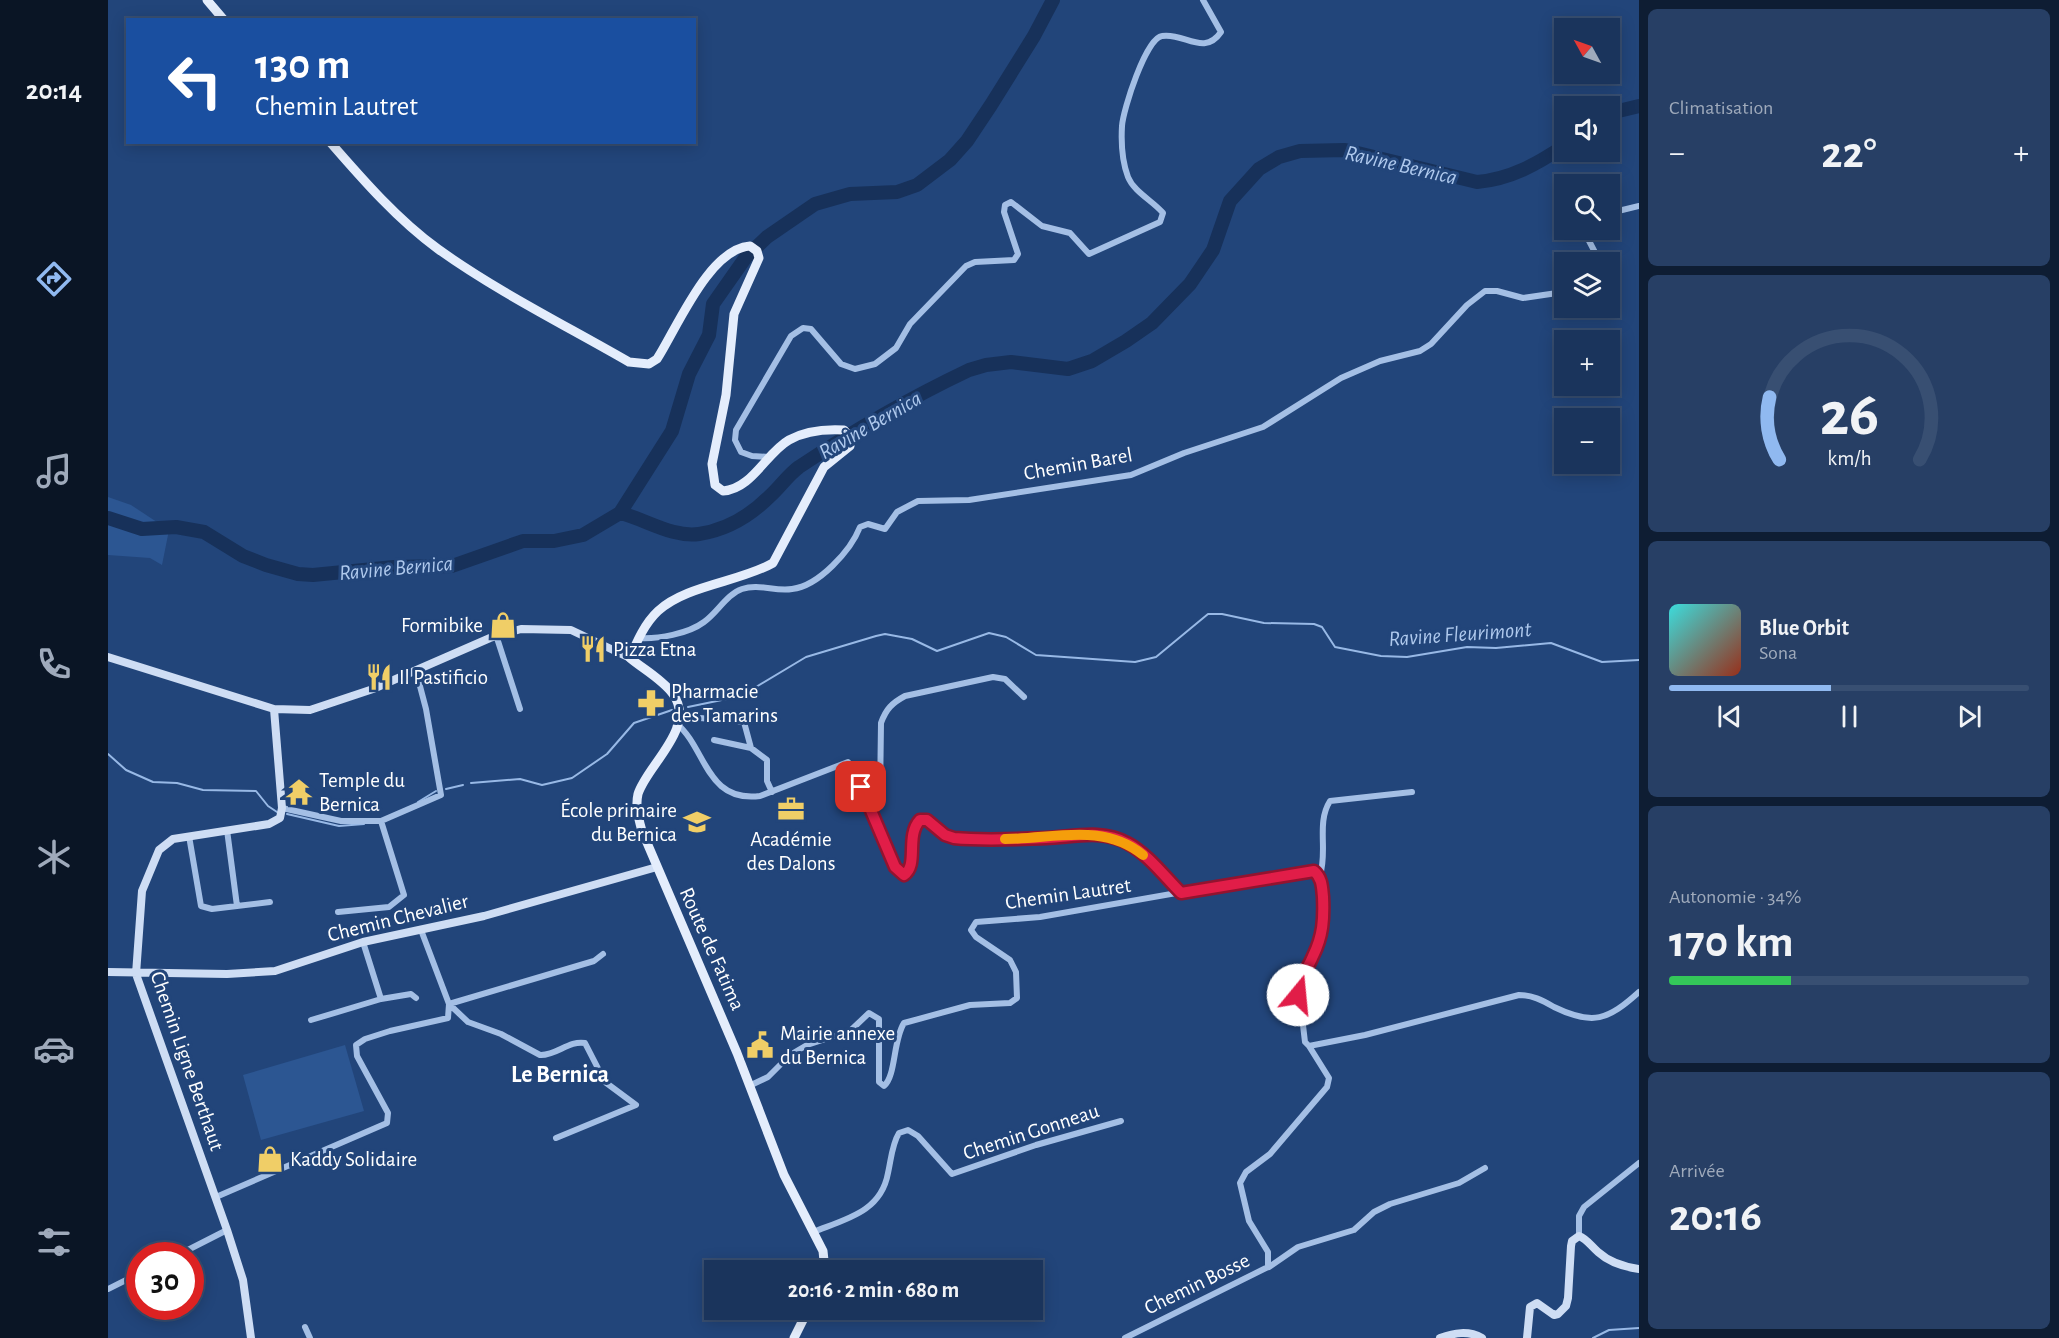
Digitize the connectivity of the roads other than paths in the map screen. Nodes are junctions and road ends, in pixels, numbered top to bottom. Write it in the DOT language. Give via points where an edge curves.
graph roads {
  1 [pos="207,0"];
  2 [pos="1203,0"];
  3 [pos="222,18"];
  4 [pos="332,144"];
  5 [pos="1639,206"];
  6 [pos="1620,211"];
  7 [pos="1554,293"];
  8 [pos="769,457"];
  9 [pos="496,635"];
  10 [pos="639,638"];
  11 [pos="108,657"];
  12 [pos="630,658"];
  13 [pos="416,671"];
  14 [pos="1024,698"];
  15 [pos="274,709"];
  16 [pos="520,709"];
  17 [pos="678,720"];
  18 [pos="714,740"];
  19 [pos="751,748"];
  20 [pos="772,792"];
  21 [pos="1412,792"];
  22 [pos="282,808"];
  23 [pos="871,808"];
  24 [pos="381,821"];
  25 [pos="227,830"];
  26 [pos="189,836"];
  27 [pos="657,867"];
  28 [pos="1320,875"];
  29 [pos="1181,893"];
  30 [pos="270,902"];
  31 [pos="237,906"];
  32 [pos="338,912"];
  33 [pos="421,930"];
  34 [pos="363,942"];
  35 [pos="603,954"];
  36 [pos="108,972"];
  37 [pos="136,975"];
  38 [pos="1639,992"];
  39 [pos="416,998"];
  40 [pos="381,999"];
  41 [pos="449,1004"];
  42 [pos="311,1020"];
  43 [pos="1309,1046"];
  44 [pos="749,1086"];
  45 [pos="1121,1121"];
  46 [pos="556,1138"];
  47 [pos="1639,1163"];
  48 [pos="1485,1168"];
  49 [pos="216,1197"];
  50 [pos="227,1230"];
  51 [pos="813,1232"];
  52 [pos="1579,1236"];
  53 [pos="203,1242"];
  54 [pos="824,1260"];
  55 [pos="1268,1267"];
  56 [pos="1639,1269"];
  57 [pos="126,1281"];
  58 [pos="108,1289"];
  59 [pos="803,1320"];
  60 [pos="305,1327"];
  61 [pos="250,1338"];
  62 [pos="310,1338"];
  63 [pos="794,1338"];
  64 [pos="1125,1338"];
  65 [pos="1440,1338"];
  66 [pos="1482,1338"];
  67 [pos="1527,1338"];
  1 -- 3 [label="main road"];
  2 -- 8 [label="street" via="1221,32 1216,39 1193,44 1176,36 1161,35 1151,42 1125,108 1122,152 1129,179 1163,213 1160,222 1089,254 1070,233 1042,226 1011,202 1005,205 1018,254 1014,260 966,266 910,324 896,348 875,364 855,369 841,364 811,329 803,328 791,336 736,430 735,440 741,452"];
  4 -- 8 [label="main road" via="408,224 438,249 629,362 649,364 657,358 696,289 712,271 742,246 757,250 759,258 734,314 726,395 712,464 715,485 723,490 735,488"];
  5 -- 6 [label="street"];
  7 -- 10 [label="street, Chemin Barel" via="1523,298 1485,291 1420,351 1380,361 1341,378 1263,427 1121,478 969,500 918,501 897,512 885,530 868,524 860,527 854,543 829,569 805,585 792,590 756,586 740,589 703,623 655,639"];
  8 -- 10 [label="main road" via="789,440 824,430 844,430 851,438 850,446 824,467 773,563 678,598 659,610"];
  9 -- 12 [label="street" via="534,627 571,630"];
  9 -- 13 [label="street"];
  9 -- 16 [label="street"];
  10 -- 12 [label="main road"];
  11 -- 15 [label="street"];
  12 -- 17 [label="main road" via="674,695"];
  13 -- 15 [label="street" via="310,710"];
  13 -- 24 [label="street" via="441,795"];
  14 -- 23 [label="street" via="1005,679 993,677 895,701 881,723 880,797"];
  15 -- 22 [label="street"];
  17 -- 19 [label="street" via="695,717 744,722"];
  17 -- 20 [label="street" via="707,772 719,784 748,798"];
  17 -- 27 [label="main road, Route de Fatima" via="662,758 638,794 642,831"];
  18 -- 19 [label="street"];
  19 -- 20 [label="street" via="767,760 767,781"];
  20 -- 23 [label="street" via="848,762"];
  21 -- 28 [label="street" via="1330,801 1324,811"];
  22 -- 24 [label="street" via="341,821"];
  22 -- 25 [label="street, Chemin Ligne Berthaut" via="280,818 270,824"];
  23 -- 29 [label="street" via="895,867 904,875 910,869 915,826 920,820 927,820 954,838 1111,837 1142,855"];
  24 -- 32 [label="street" via="404,895 389,907"];
  25 -- 26 [label="street, Chemin Ligne Berthaut"];
  25 -- 31 [label="street"];
  26 -- 31 [label="street" via="201,906"];
  26 -- 37 [label="street, Chemin Ligne Berthaut" via="173,839 153,859 142,891"];
  27 -- 33 [label="street, Chemin Chevalier"];
  27 -- 44 [label="main road, Route de Fatima"];
  28 -- 29 [label="street, Chemin Lautret" via="1308,870"];
  28 -- 43 [label="street" via="1324,922 1312,959 1298,983 1305,1042"];
  29 -- 44 [label="street, Chemin Lautret" via="1040,917 976,922 971,930 976,937 1010,960 1016,972 1017,998 1010,1003 970,1005 904,1023 894,1048 890,1079 884,1086 879,1082 879,1019 868,1013 850,1031 807,1045 760,1082"];
  30 -- 31 [label="street"];
  33 -- 34 [label="street, Chemin Chevalier"];
  33 -- 41 [label="street"];
  34 -- 37 [label="street, Chemin Chevalier" via="275,971"];
  34 -- 40 [label="street"];
  35 -- 41 [label="street" via="594,961"];
  36 -- 37 [label="street, Chemin Chevalier"];
  37 -- 49 [label="street, Chemin Ligne Berthaut"];
  38 -- 43 [label="street" via="1620,1009 1596,1019 1574,1015 1529,995 1518,995"];
  39 -- 40 [label="street" via="411,994"];
  40 -- 42 [label="street"];
  41 -- 46 [label="street" via="468,1022 546,1056 578,1042 585,1043 605,1082 636,1105"];
  41 -- 49 [label="street" via="450,1014 444,1021 390,1031 356,1045 357,1056 388,1113 387,1123"];
  43 -- 55 [label="street, Chemin Bosse" via="1329,1078 1327,1087 1240,1183 1249,1221 1268,1252"];
  44 -- 51 [label="main road, Route de Fatima" via="784,1175"];
  45 -- 51 [label="street, Chemin Gonneau" via="952,1174 918,1136 908,1130 899,1133 886,1186 876,1203"];
  47 -- 52 [label="street" via="1584,1207 1579,1216"];
  48 -- 55 [label="street" via="1460,1184 1390,1204 1354,1230 1298,1247"];
  49 -- 50 [label="street, Chemin Ligne Berthaut"];
  50 -- 53 [label="street"];
  50 -- 61 [label="street, Chemin Ligne Berthaut" via="243,1280"];
  51 -- 54 [label="main road, Route de Fatima"];
  52 -- 56 [label="street" via="1616,1263"];
  52 -- 67 [label="street" via="1570,1246 1566,1306 1558,1314 1537,1303 1530,1307"];
  55 -- 64 [label="street, Chemin Bosse"];
  57 -- 58 [label="street"];
  59 -- 63 [label="main road"];
  60 -- 62 [label="street"];
  65 -- 66 [label="street" via="1454,1333"];
}
